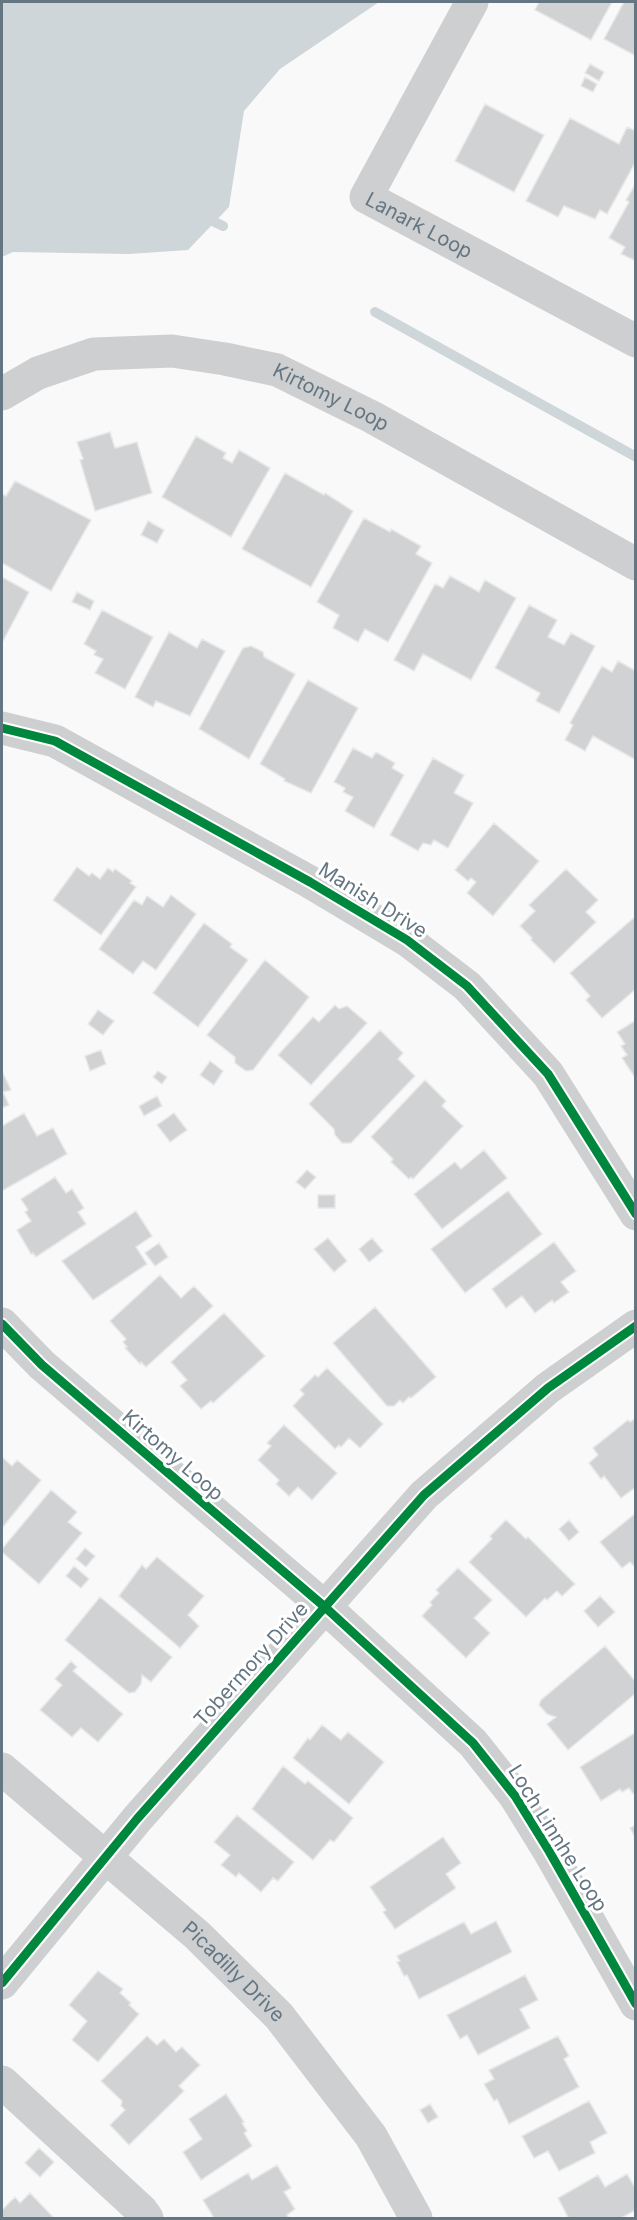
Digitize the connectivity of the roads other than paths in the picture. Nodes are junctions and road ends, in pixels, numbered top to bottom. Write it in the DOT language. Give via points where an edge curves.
graph roads {
  1 [pos="472,2"];
  2 [pos="636,341"];
  3 [pos="2,394"];
  4 [pos="636,564"];
  5 [pos="2,728"];
  6 [pos="636,1214"];
  7 [pos="2,1324"];
  8 [pos="636,1326"];
  9 [pos="326,1608"];
  10 [pos="2,1769"];
  11 [pos="106,1856"];
  12 [pos="2,1983"];
  13 [pos="636,2004"];
  14 [pos="2,2082"];
  15 [pos="147,2218"];
  16 [pos="416,2218"];
  1 -- 2 [label="street, Lanark Loop" via="366,197"];
  3 -- 4 [label="street, Kirtomy Loop" via="38,373 94,354 172,351 277,370 372,417"];
  5 -- 6 [label="street, Manish Drive" via="55,741 407,940 467,986 548,1074"];
  7 -- 9 [label="street, Kirtomy Loop" via="42,1365"];
  8 -- 9 [label="street, Tobermory Drive" via="548,1388 424,1495"];
  9 -- 11 [label="street, Tobermory Drive"];
  9 -- 13 [label="street, Loch Linnhe Loop" via="473,1743 515,1796"];
  10 -- 11 [label="street, Picadilly Drive"];
  11 -- 12 [label="street, Tobermory Drive"];
  11 -- 16 [label="street, Picadilly Drive" via="197,1935 279,2016 371,2136"];
  14 -- 15 [label="street"];
}
